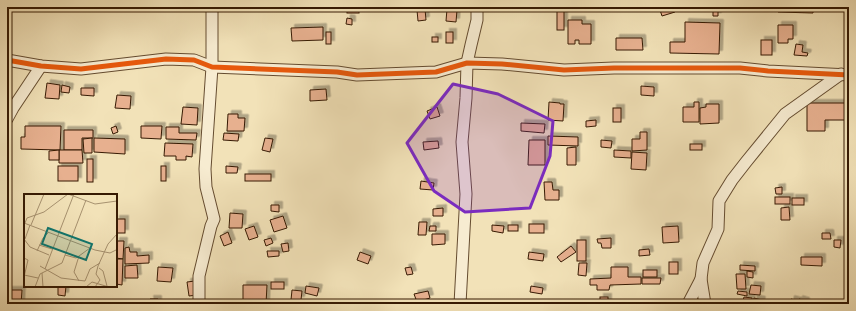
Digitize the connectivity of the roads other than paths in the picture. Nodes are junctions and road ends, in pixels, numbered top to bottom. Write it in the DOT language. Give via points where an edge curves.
graph roads {
  1 [pos="212,7"];
  2 [pos="477,7"];
  3 [pos="7,60"];
  4 [pos="467,64"];
  5 [pos="40,66"];
  6 [pos="212,67"];
  7 [pos="845,74"];
  8 [pos="7,119"];
  9 [pos="701,279"];
  10 [pos="199,304"];
  11 [pos="460,304"];
  12 [pos="688,304"];
  13 [pos="705,304"];
  1 -- 6 [label="street"];
  2 -- 4 [label="street" via="477,20"];
  3 -- 5 [label="street"];
  4 -- 6 [label="street" via="436,72 357,74"];
  4 -- 7 [label="street" via="502,64 564,70 740,68"];
  4 -- 11 [label="street" via="462,142 466,194"];
  5 -- 6 [label="street" via="80,69 166,59 194,60"];
  5 -- 8 [label="street"];
  6 -- 10 [label="street" via="205,169 206,187 214,219 199,276"];
  7 -- 9 [label="street" via="785,114 732,180 719,201 718,229 703,264"];
  9 -- 12 [label="street"];
  9 -- 13 [label="street"];
}
